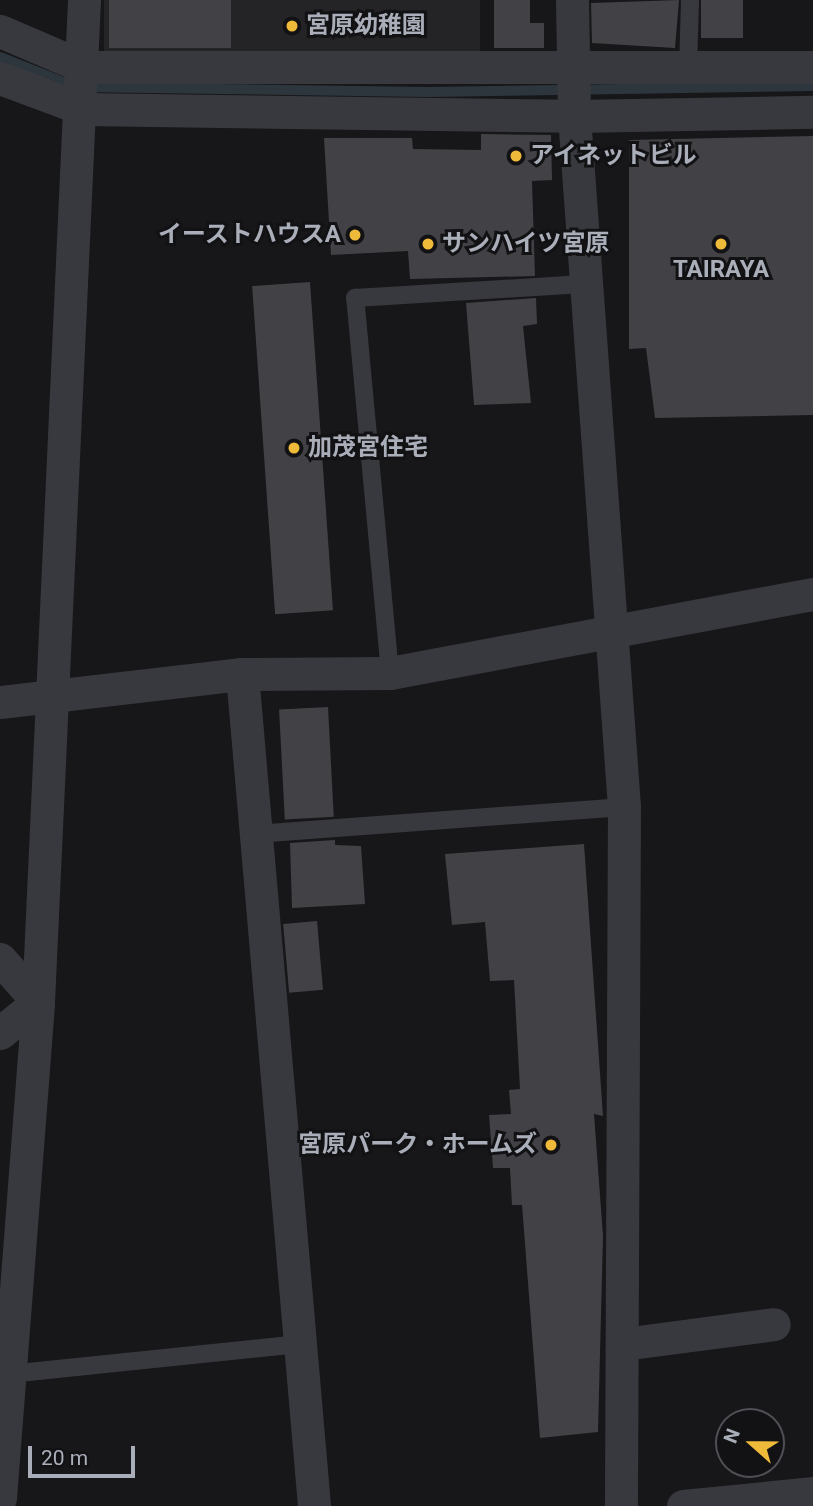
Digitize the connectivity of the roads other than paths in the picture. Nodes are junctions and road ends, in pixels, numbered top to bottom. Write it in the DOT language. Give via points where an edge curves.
graph roads {
  1 [pos="84,0"];
  2 [pos="572,0"];
  3 [pos="690,0"];
  4 [pos="0,31"];
  5 [pos="813,67"];
  6 [pos="83,68"];
  7 [pos="688,69"];
  8 [pos="571,72"];
  9 [pos="0,78"];
  10 [pos="83,107"];
  11 [pos="813,112"];
  12 [pos="574,115"];
  13 [pos="587,284"];
  14 [pos="813,594"];
  15 [pos="607,636"];
  16 [pos="390,673"];
  17 [pos="242,674"];
  18 [pos="53,697"];
  19 [pos="0,702"];
  20 [pos="624,807"];
  21 [pos="255,834"];
  22 [pos="0,960"];
  23 [pos="38,1002"];
  24 [pos="0,1033"];
  25 [pos="774,1324"];
  26 [pos="299,1343"];
  27 [pos="623,1344"];
  28 [pos="9,1374"];
  29 [pos="813,1493"];
  30 [pos="0,1498"];
  31 [pos="314,1506"];
  32 [pos="621,1506"];
  33 [pos="682,1506"];
  1 -- 6 [label="street"];
  2 -- 8 [label="street"];
  3 -- 7 [label="lane"];
  4 -- 6 [label="street"];
  5 -- 7 [label="street"];
  6 -- 8 [label="street"];
  6 -- 10 [label="street"];
  7 -- 8 [label="street"];
  8 -- 12 [label="street"];
  9 -- 10 [label="street"];
  10 -- 12 [label="street"];
  10 -- 18 [label="street"];
  11 -- 12 [label="street"];
  12 -- 13 [label="street"];
  13 -- 15 [label="street"];
  13 -- 16 [label="lane" via="355,298"];
  14 -- 15 [label="street"];
  15 -- 16 [label="street"];
  15 -- 20 [label="street"];
  16 -- 17 [label="street"];
  17 -- 18 [label="street"];
  17 -- 21 [label="street"];
  18 -- 19 [label="street"];
  18 -- 23 [label="street"];
  20 -- 21 [label="lane"];
  20 -- 27 [label="street"];
  21 -- 26 [label="street"];
  22 -- 23 [label="street"];
  23 -- 24 [label="street"];
  23 -- 28 [label="street"];
  25 -- 27 [label="street"];
  26 -- 28 [label="lane"];
  26 -- 31 [label="street"];
  27 -- 32 [label="street"];
  28 -- 30 [label="street"];
  29 -- 33 [label="street"];
}
